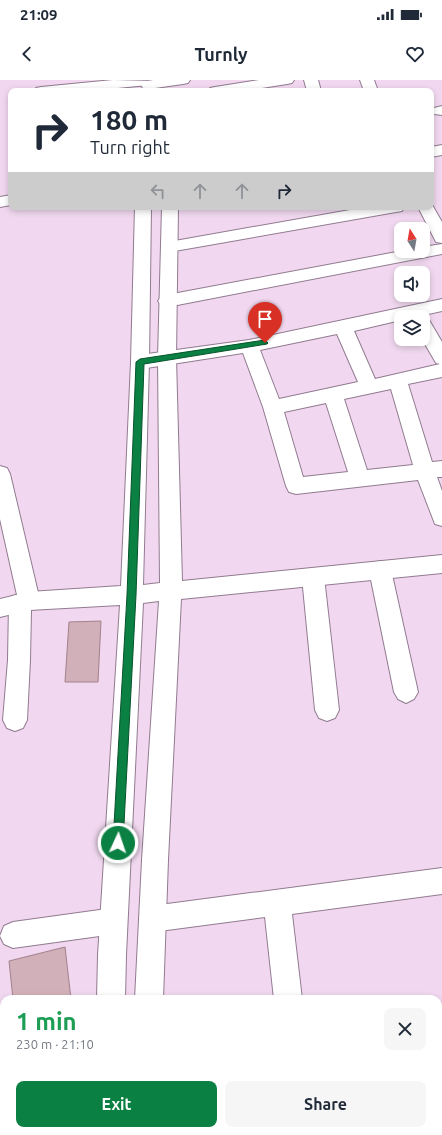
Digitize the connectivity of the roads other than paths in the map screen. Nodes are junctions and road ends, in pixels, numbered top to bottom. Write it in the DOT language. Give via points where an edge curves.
graph roads {
  1 [pos="287,80"];
  2 [pos="174,83"];
  3 [pos="148,84"];
  4 [pos="87,88"];
  5 [pos="235,88"];
  6 [pos="143,210"];
  7 [pos="170,210"];
  8 [pos="379,210"];
  9 [pos="433,210"];
  10 [pos="442,238"];
  11 [pos="169,247"];
  12 [pos="442,249"];
  13 [pos="167,301"];
  14 [pos="442,305"];
  15 [pos="430,311"];
  16 [pos="394,320"];
  17 [pos="343,327"];
  18 [pos="430,337"];
  19 [pos="249,346"];
  20 [pos="167,358"];
  21 [pos="442,358"];
  22 [pos="140,362"];
  23 [pos="442,370"];
  24 [pos="398,381"];
  25 [pos="369,386"];
  26 [pos="333,395"];
  27 [pos="273,407"];
  28 [pos="433,471"];
  29 [pos="0,474"];
  30 [pos="360,478"];
  31 [pos="442,518"];
  32 [pos="442,564"];
  33 [pos="380,570"];
  34 [pos="313,577"];
  35 [pos="171,591"];
  36 [pos="132,595"];
  37 [pos="16,604"];
  38 [pos="406,692"];
  39 [pos="327,710"];
  40 [pos="15,720"];
  41 [pos="442,882"];
  42 [pos="277,903"];
  43 [pos="152,919"];
  44 [pos="114,920"];
  45 [pos="13,935"];
  46 [pos="111,995"];
  47 [pos="149,995"];
  48 [pos="288,995"];
  1 -- 5 [label="street"];
  2 -- 3 [label="street"];
  3 -- 4 [label="street"];
  6 -- 22 [label="street"];
  7 -- 11 [label="street"];
  8 -- 11 [label="street"];
  9 -- 10 [label="street"];
  11 -- 13 [label="street"];
  12 -- 13 [label="street"];
  13 -- 20 [label="street"];
  14 -- 15 [label="street"];
  16 -- 17 [label="street"];
  17 -- 19 [label="street"];
  17 -- 25 [label="street"];
  18 -- 21 [label="street"];
  19 -- 20 [label="street"];
  19 -- 27 [label="street"];
  20 -- 22 [label="street"];
  20 -- 35 [label="street"];
  22 -- 36 [label="street"];
  23 -- 24 [label="street"];
  24 -- 25 [label="street"];
  24 -- 28 [label="street"];
  25 -- 26 [label="street"];
  26 -- 27 [label="street"];
  26 -- 30 [label="street"];
  27 -- 30 [label="street" via="296,486"];
  28 -- 30 [label="street"];
  28 -- 31 [label="street"];
  29 -- 37 [label="street"];
  32 -- 33 [label="street"];
  33 -- 34 [label="street"];
  33 -- 38 [label="street"];
  34 -- 35 [label="street"];
  34 -- 39 [label="street"];
  35 -- 36 [label="street"];
  35 -- 43 [label="street"];
  36 -- 37 [label="street"];
  36 -- 44 [label="street"];
  37 -- 40 [label="street" via="19,660"];
  41 -- 42 [label="street"];
  42 -- 43 [label="street"];
  42 -- 48 [label="street"];
  43 -- 47 [label="street"];
  44 -- 45 [label="street"];
  44 -- 46 [label="street"];
}
